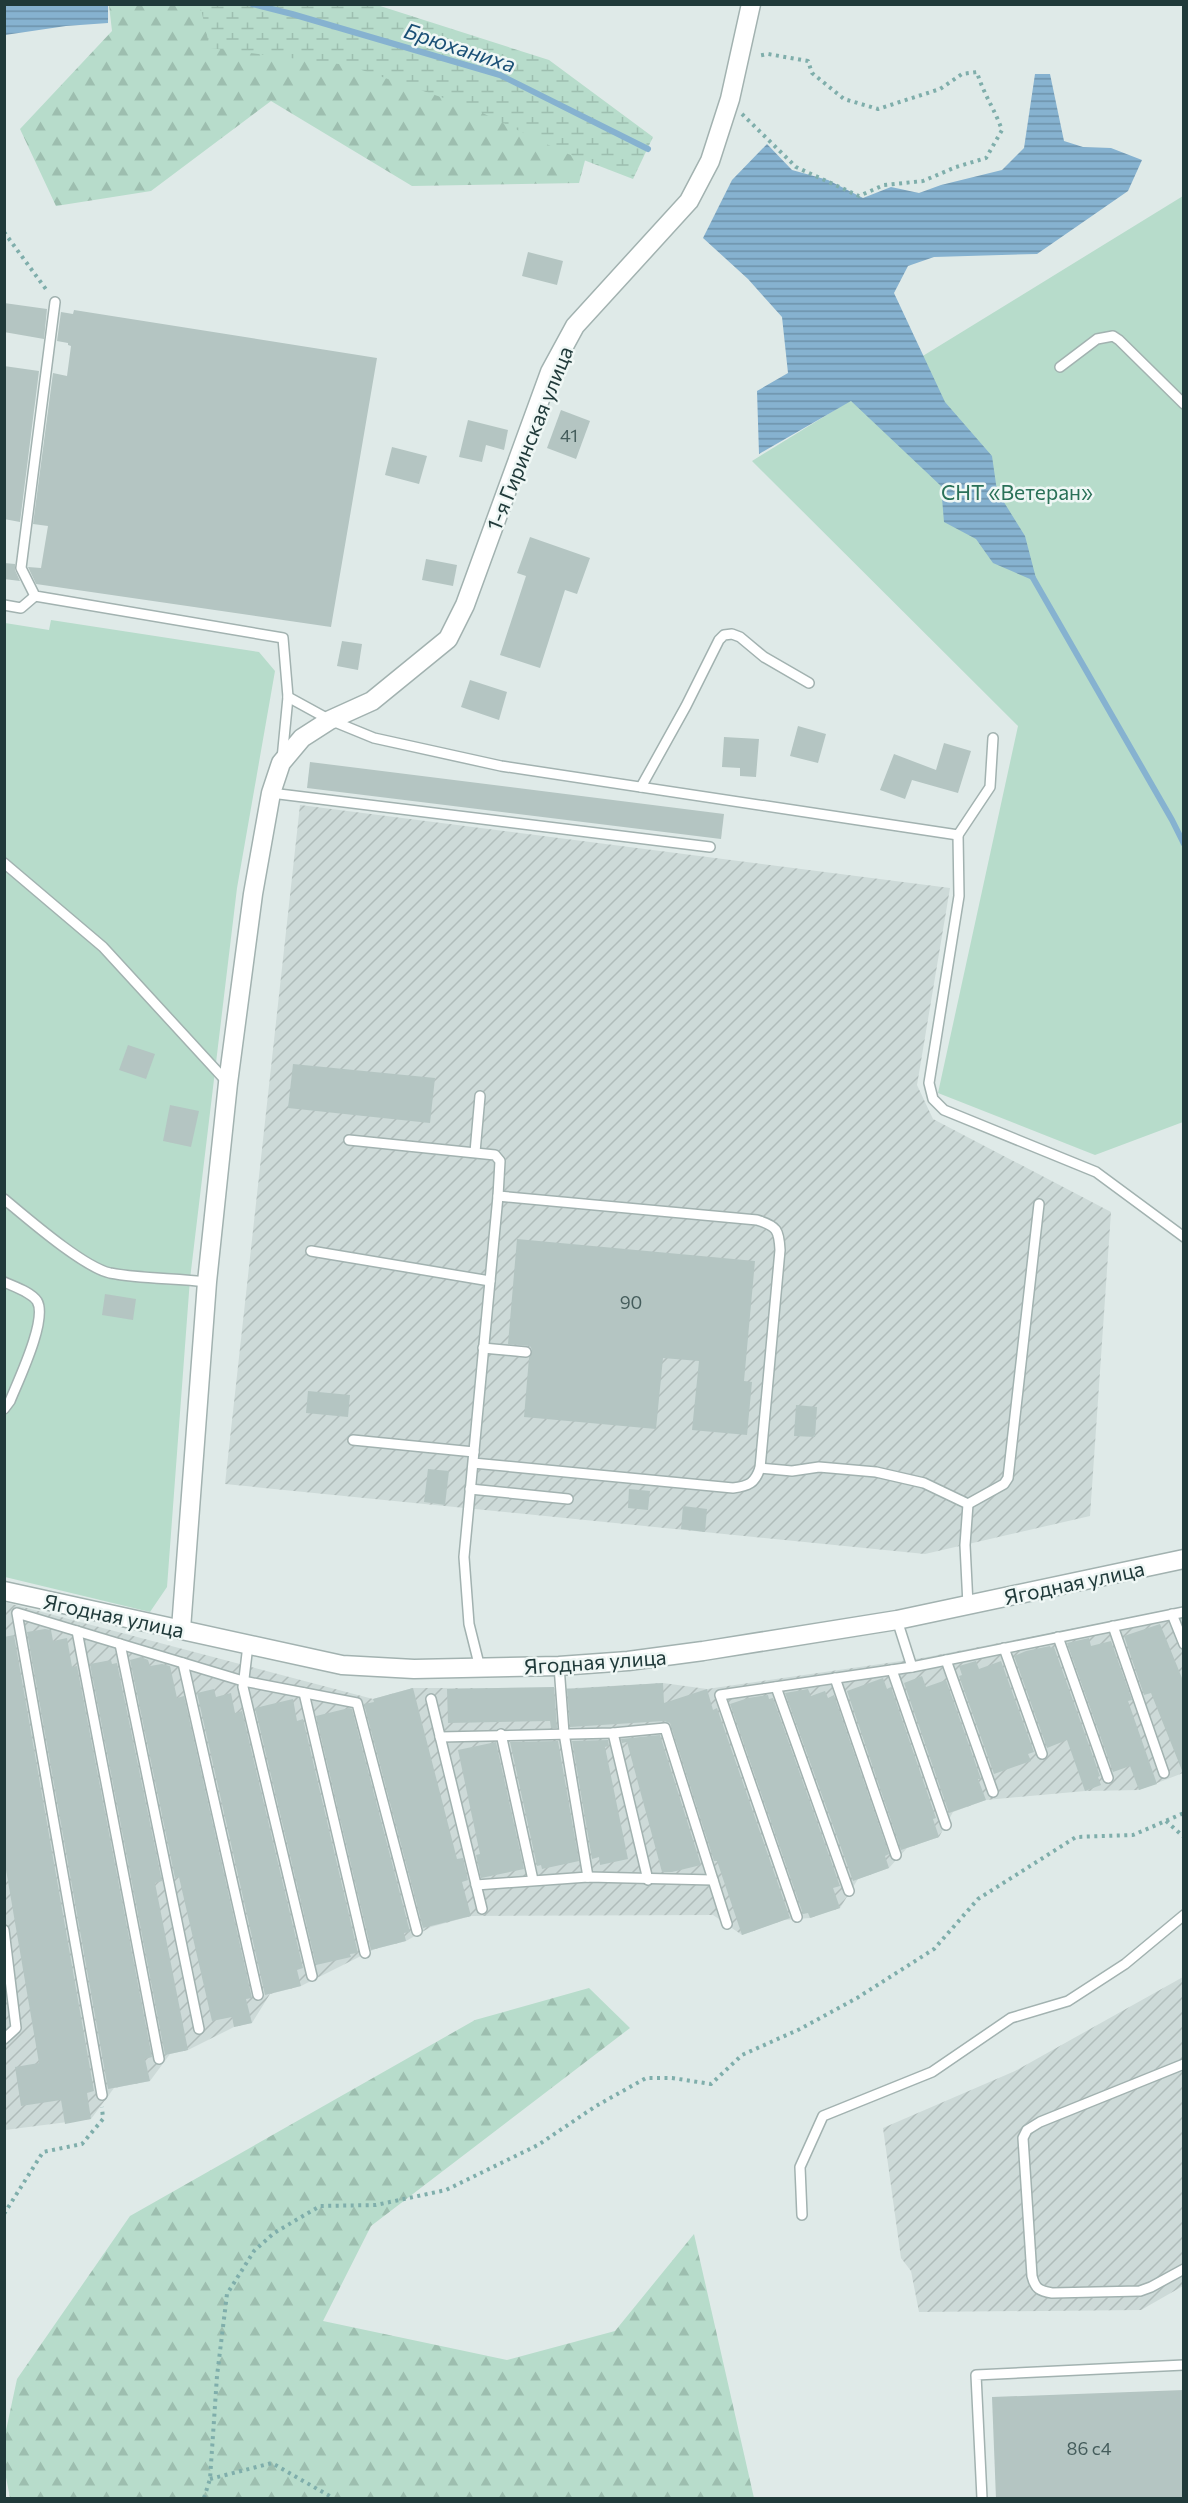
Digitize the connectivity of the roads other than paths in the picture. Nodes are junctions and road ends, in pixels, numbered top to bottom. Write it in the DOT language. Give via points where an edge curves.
graph roads {
  1 [pos="751,4"];
  2 [pos="55,302"];
  3 [pos="1060,367"];
  4 [pos="1184,404"];
  5 [pos="34,596"];
  6 [pos="4,605"];
  7 [pos="809,683"];
  8 [pos="288,697"];
  9 [pos="330,720"];
  10 [pos="993,738"];
  11 [pos="281,763"];
  12 [pos="641,787"];
  13 [pos="271,793"];
  14 [pos="958,835"];
  15 [pos="710,848"];
  16 [pos="4,863"];
  17 [pos="228,1083"];
  18 [pos="480,1096"];
  19 [pos="349,1140"];
  20 [pos="475,1152"];
  21 [pos="498,1196"];
  22 [pos="4,1199"];
  23 [pos="1039,1204"];
  24 [pos="1184,1237"];
  25 [pos="311,1251"];
  26 [pos="490,1281"];
  27 [pos="4,1282"];
  28 [pos="207,1282"];
  29 [pos="483,1348"];
  30 [pos="526,1352"];
  31 [pos="4,1410"];
  32 [pos="353,1440"];
  33 [pos="474,1452"];
  34 [pos="472,1463"];
  35 [pos="760,1468"];
  36 [pos="470,1489"];
  37 [pos="568,1499"];
  38 [pos="968,1504"];
  39 [pos="1184,1559"];
  40 [pos="4,1591"];
  41 [pos="968,1605"];
  42 [pos="1184,1612"];
  43 [pos="1172,1614"];
  44 [pos="897,1620"];
  45 [pos="1113,1626"];
  46 [pos="181,1629"];
  47 [pos="77,1631"];
  48 [pos="1058,1637"];
  49 [pos="120,1644"];
  50 [pos="1184,1644"];
  51 [pos="248,1645"];
  52 [pos="1004,1648"];
  53 [pos="946,1660"];
  54 [pos="183,1663"];
  55 [pos="559,1666"];
  56 [pos="912,1666"];
  57 [pos="480,1668"];
  58 [pos="892,1670"];
  59 [pos="835,1678"];
  60 [pos="243,1681"];
  61 [pos="776,1687"];
  62 [pos="304,1693"];
  63 [pos="431,1699"];
  64 [pos="564,1733"];
  65 [pos="613,1733"];
  66 [pos="501,1734"];
  67 [pos="440,1737"];
  68 [pos="1042,1754"];
  69 [pos="1164,1773"];
  70 [pos="1108,1778"];
  71 [pos="993,1792"];
  72 [pos="946,1825"];
  73 [pos="896,1855"];
  74 [pos="588,1877"];
  75 [pos="533,1880"];
  76 [pos="648,1880"];
  77 [pos="713,1880"];
  78 [pos="476,1886"];
  79 [pos="849,1891"];
  80 [pos="482,1909"];
  81 [pos="1184,1915"];
  82 [pos="797,1917"];
  83 [pos="727,1924"];
  84 [pos="4,1930"];
  85 [pos="417,1931"];
  86 [pos="365,1953"];
  87 [pos="312,1977"];
  88 [pos="258,1995"];
  89 [pos="199,2030"];
  90 [pos="4,2039"];
  91 [pos="159,2060"];
  92 [pos="1184,2064"];
  93 [pos="102,2095"];
  94 [pos="802,2214"];
  95 [pos="1184,2269"];
  96 [pos="1184,2365"];
  97 [pos="982,2499"];
  1 -- 9 [label="street, 1-я Гиринская улица" via="730,99 711,161 689,201 575,326 550,372 465,604 448,639 372,701"];
  2 -- 5 [label="lane" via="21,568"];
  3 -- 4 [label="lane" via="1097,339 1113,336"];
  5 -- 6 [label="lane" via="21,608"];
  5 -- 8 [label="lane" via="283,638"];
  7 -- 12 [label="lane" via="764,657 740,637 724,635"];
  8 -- 9 [label="lane"];
  8 -- 11 [label="lane"];
  9 -- 11 [label="street, 1-я Гиринская улица" via="302,738"];
  9 -- 12 [label="lane" via="374,738 501,766"];
  10 -- 14 [label="lane" via="990,787"];
  11 -- 13 [label="street"];
  12 -- 14 [label="lane"];
  13 -- 15 [label="lane"];
  13 -- 17 [label="street"];
  14 -- 24 [label="lane" via="959,896 930,1083 933,1099 944,1110 1096,1172"];
  16 -- 17 [label="lane" via="103,947"];
  17 -- 28 [label="street"];
  18 -- 20 [label="lane"];
  19 -- 20 [label="lane"];
  20 -- 21 [label="lane" via="495,1155 500,1161"];
  21 -- 26 [label="lane"];
  21 -- 35 [label="lane" via="771,1224 780,1234 780,1250"];
  22 -- 28 [label="lane" via="90,1264 108,1272"];
  23 -- 38 [label="lane" via="1008,1478"];
  25 -- 26 [label="lane"];
  26 -- 29 [label="lane"];
  27 -- 31 [label="lane" via="36,1299 41,1310"];
  28 -- 46 [label="street"];
  29 -- 30 [label="lane"];
  29 -- 33 [label="lane"];
  32 -- 33 [label="lane"];
  33 -- 34 [label="lane"];
  34 -- 35 [label="lane" via="733,1488 756,1479"];
  34 -- 36 [label="lane"];
  35 -- 38 [label="lane" via="819,1467 876,1472 924,1483"];
  36 -- 37 [label="lane"];
  36 -- 57 [label="lane" via="464,1557 469,1624"];
  38 -- 41 [label="lane"];
  39 -- 41 [label="street, Ягодная улица"];
  40 -- 46 [label="street, Ягодная улица"];
  41 -- 44 [label="street, Ягодная улица"];
  42 -- 43 [label="lane"];
  43 -- 45 [label="lane"];
  43 -- 50 [label="lane"];
  44 -- 55 [label="street, Ягодная улица" via="682,1654"];
  44 -- 56 [label="lane"];
  45 -- 48 [label="lane"];
  45 -- 69 [label="lane"];
  46 -- 51 [label="street, Ягодная улица"];
  47 -- 49 [label="lane"];
  47 -- 91 [label="lane"];
  47 -- 93 [label="lane" via="17,1613"];
  48 -- 52 [label="lane"];
  48 -- 70 [label="lane"];
  49 -- 54 [label="lane"];
  49 -- 89 [label="lane"];
  51 -- 57 [label="street, Ягодная улица" via="342,1665"];
  51 -- 60 [label="lane"];
  52 -- 53 [label="lane"];
  52 -- 68 [label="lane"];
  53 -- 56 [label="lane"];
  53 -- 71 [label="lane"];
  54 -- 60 [label="lane"];
  54 -- 88 [label="lane"];
  55 -- 57 [label="street, Ягодная улица"];
  55 -- 64 [label="lane"];
  56 -- 58 [label="lane"];
  58 -- 59 [label="lane"];
  58 -- 72 [label="lane"];
  59 -- 61 [label="lane"];
  59 -- 73 [label="lane"];
  60 -- 62 [label="lane"];
  60 -- 87 [label="lane"];
  61 -- 79 [label="lane"];
  61 -- 82 [label="lane" via="720,1695"];
  62 -- 85 [label="lane" via="357,1703"];
  62 -- 86 [label="lane"];
  63 -- 67 [label="lane"];
  64 -- 65 [label="lane"];
  64 -- 66 [label="lane"];
  64 -- 74 [label="lane"];
  65 -- 76 [label="lane"];
  65 -- 77 [label="lane" via="665,1728"];
  66 -- 67 [label="lane"];
  66 -- 75 [label="lane"];
  67 -- 78 [label="lane"];
  74 -- 75 [label="lane"];
  74 -- 76 [label="lane"];
  75 -- 78 [label="lane"];
  76 -- 77 [label="lane"];
  77 -- 83 [label="lane"];
  78 -- 80 [label="lane"];
  81 -- 94 [label="lane" via="1125,1964 1068,2001 1011,2018 932,2072 823,2116 800,2167"];
  84 -- 90 [label="lane" via="16,2028"];
  92 -- 95 [label="lane" via="1040,2122 1027,2130 1023,2138 1032,2276 1040,2291 1140,2290"];
  96 -- 97 [label="lane" via="976,2375"];
}
